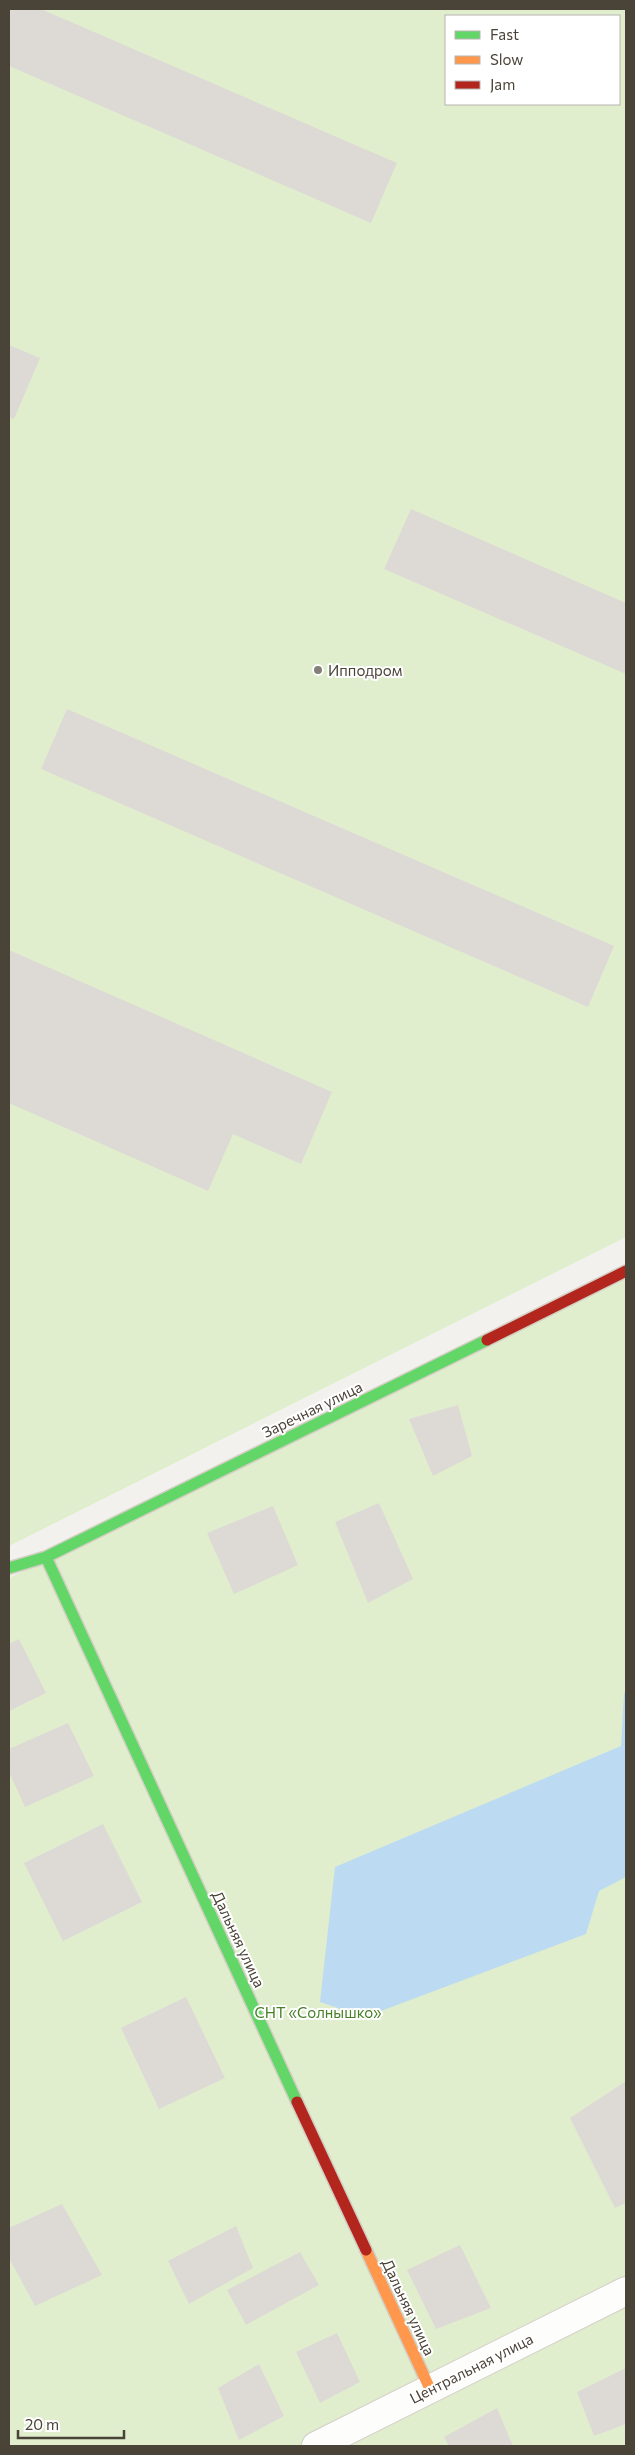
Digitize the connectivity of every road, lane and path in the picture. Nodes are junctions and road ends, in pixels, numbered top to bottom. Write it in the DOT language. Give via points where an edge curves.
graph roads {
  1 [pos="626,1271"];
  2 [pos="46,1556"];
  3 [pos="9,1568"];
  4 [pos="626,2291"];
  5 [pos="430,2389"];
  6 [pos="316,2446"];
  1 -- 2 [label="street, Заречная улица"];
  2 -- 3 [label="street, Заречная улица"];
  2 -- 5 [label="street, Дальняя улица"];
  4 -- 5 [label="street, Центральная улица"];
  5 -- 6 [label="street, Центральная улица"];
}
